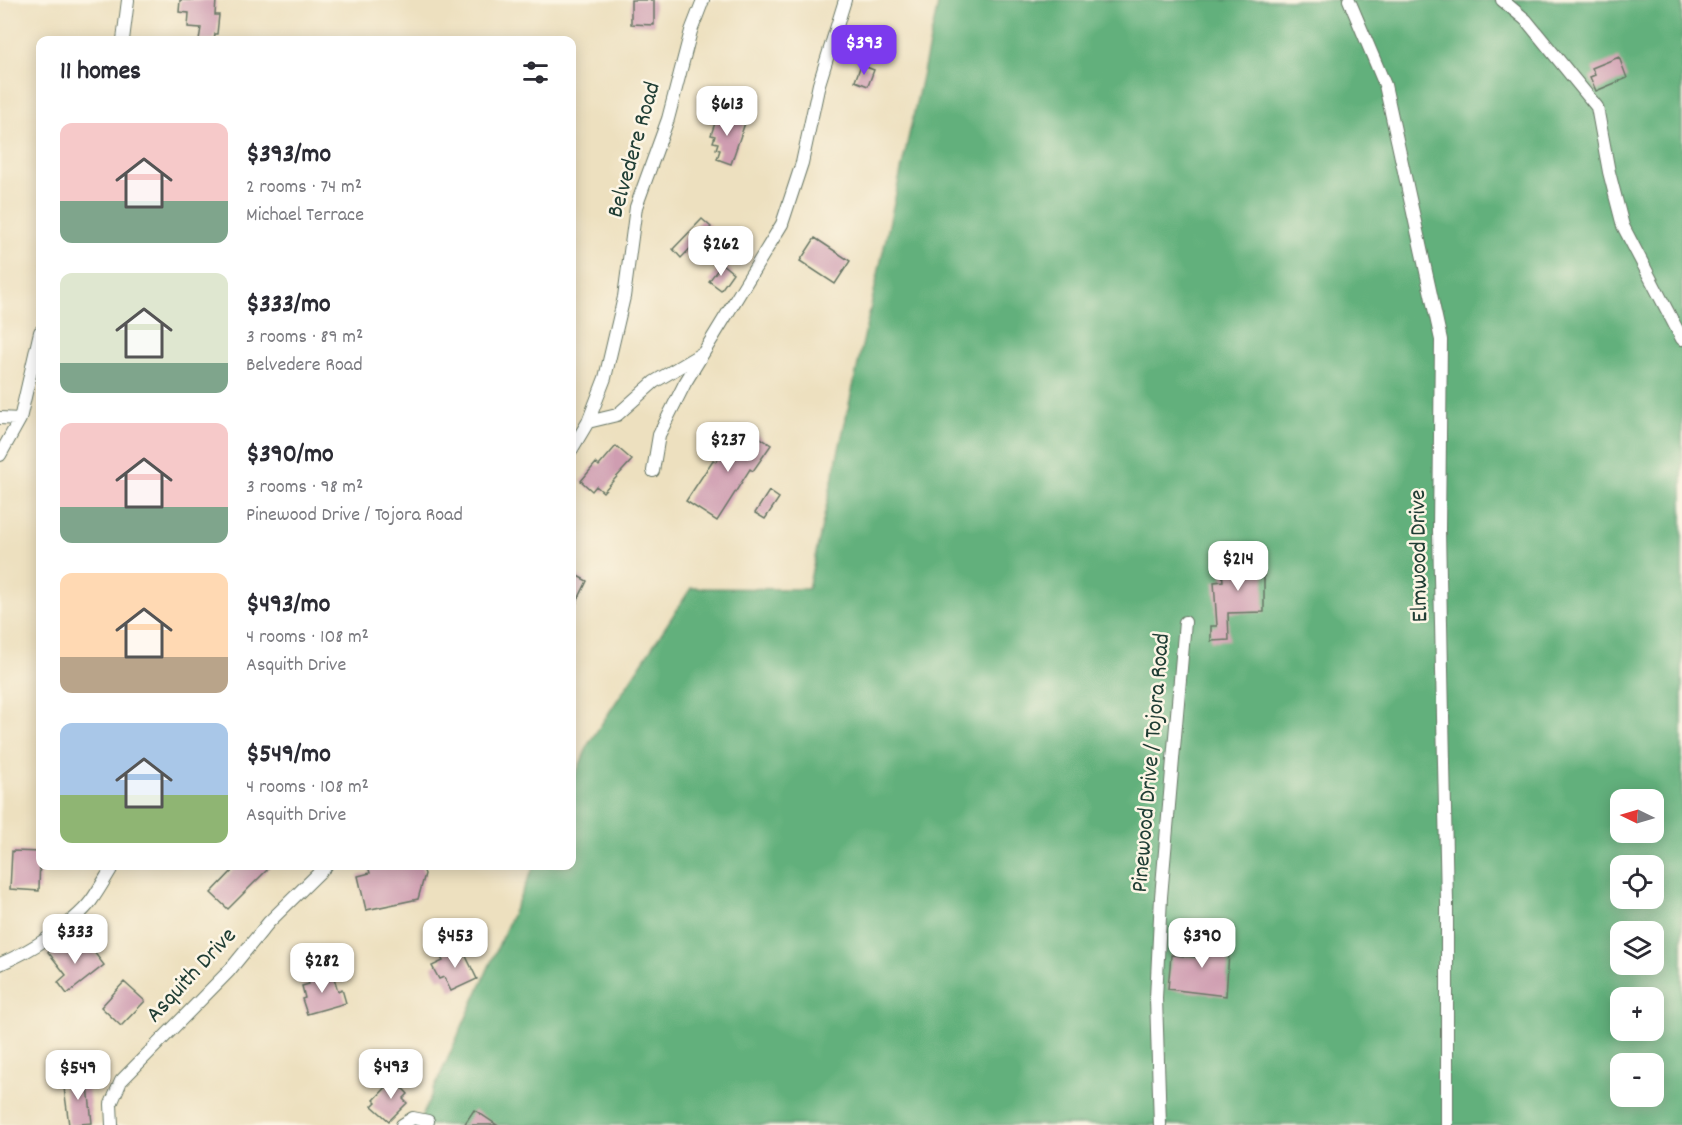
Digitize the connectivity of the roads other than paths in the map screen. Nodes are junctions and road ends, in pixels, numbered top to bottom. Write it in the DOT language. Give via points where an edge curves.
graph roads {
  1 [pos="128,0"];
  2 [pos="702,0"];
  3 [pos="845,0"];
  4 [pos="1350,0"];
  5 [pos="1502,0"];
  6 [pos="124,36"];
  7 [pos="1682,339"];
  8 [pos="708,347"];
  9 [pos="36,349"];
  10 [pos="0,418"];
  11 [pos="20,419"];
  12 [pos="588,422"];
  13 [pos="576,442"];
  14 [pos="0,455"];
  15 [pos="653,471"];
  16 [pos="1185,621"];
  17 [pos="111,870"];
  18 [pos="322,870"];
  19 [pos="0,964"];
  20 [pos="112,1125"];
  21 [pos="402,1125"];
  22 [pos="427,1125"];
  23 [pos="1160,1125"];
  24 [pos="1447,1125"];
  1 -- 6 [label="street"];
  2 -- 12 [label="street, Belvedere Road" via="668,118 636,207 624,297 604,378"];
  3 -- 8 [label="street" via="782,224"];
  4 -- 24 [label="street, Elmwood Drive" via="1385,85 1441,340 1439,530"];
  5 -- 7 [label="street" via="1526,20 1597,107 1623,226"];
  8 -- 12 [label="street" via="694,360 654,382 616,415"];
  8 -- 15 [label="street" via="659,435"];
  9 -- 11 [label="street"];
  10 -- 11 [label="street"];
  11 -- 14 [label="street"];
  12 -- 13 [label="street, Belvedere Road"];
  16 -- 23 [label="street, Pinewood Drive / Tojora Road" via="1160,908 1156,998"];
  17 -- 19 [label="street" via="90,903 59,930 21,956"];
  18 -- 20 [label="street, Asquith Drive" via="122,1081 111,1104"];
  21 -- 22 [label="street" via="413,1118 428,1121"];
}
